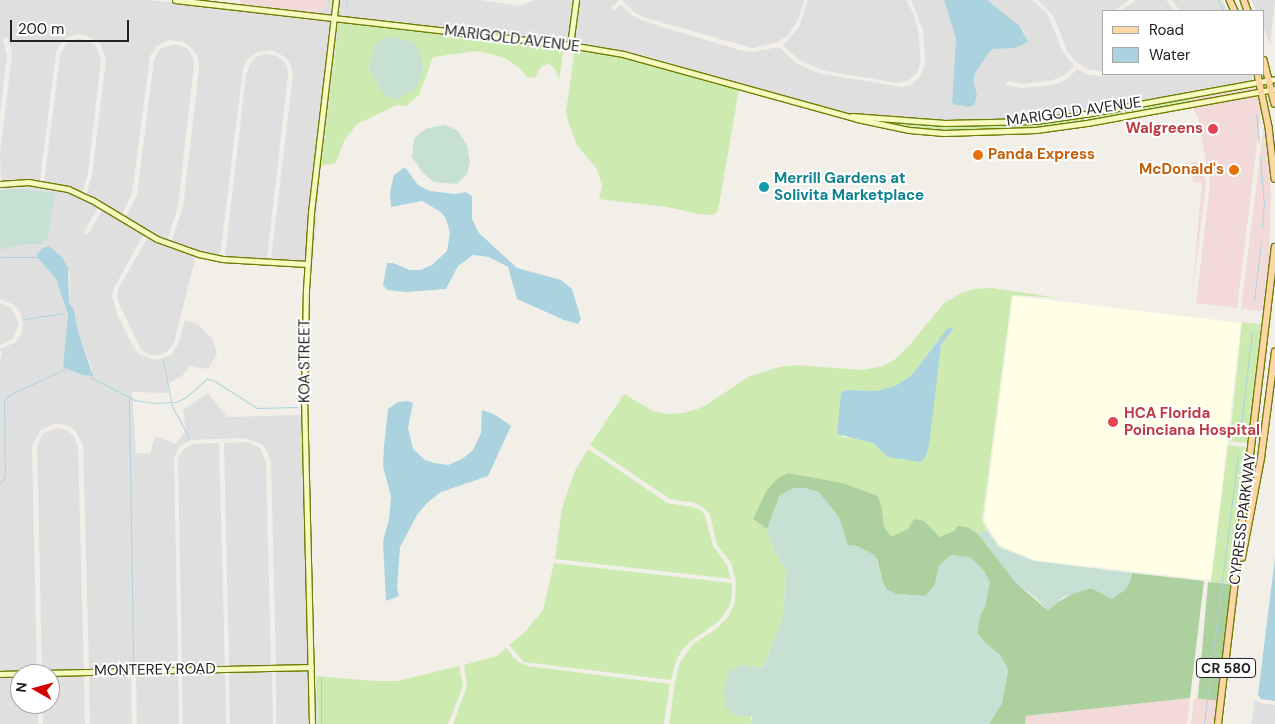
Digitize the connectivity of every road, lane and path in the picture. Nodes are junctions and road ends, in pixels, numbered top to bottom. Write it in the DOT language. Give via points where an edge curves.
graph roads {
  1 [pos="175,0"];
  2 [pos="336,0"];
  3 [pos="576,0"];
  4 [pos="334,17"];
  5 [pos="570,45"];
  6 [pos="1265,62"];
  7 [pos="1258,75"];
  8 [pos="1272,79"];
  9 [pos="1260,82"];
  10 [pos="1273,89"];
  11 [pos="1262,92"];
  12 [pos="1275,104"];
  13 [pos="842,115"];
  14 [pos="1275,179"];
  15 [pos="0,184"];
  16 [pos="1275,247"];
  17 [pos="307,264"];
  18 [pos="1275,352"];
  19 [pos="1232,612"];
  20 [pos="311,667"];
  21 [pos="0,674"];
  22 [pos="312,724"];
  23 [pos="1218,724"];
  1 -- 4 [label="main road, MARIGOLD AVENUE"];
  2 -- 4 [label="main road, KOA STREET"];
  3 -- 5 [label="main road"];
  4 -- 5 [label="main road, MARIGOLD AVENUE"];
  4 -- 17 [label="main road, KOA STREET"];
  5 -- 13 [label="main road, MARIGOLD AVENUE" via="636,57"];
  6 -- 8 [label="main road"];
  7 -- 9 [label="main road"];
  8 -- 9 [label="main road, MARIGOLD AVENUE"];
  8 -- 10 [label="main road"];
  9 -- 11 [label="main road"];
  9 -- 13 [label="main road, MARIGOLD AVENUE" via="1035,121 944,123"];
  10 -- 11 [label="main road, MARIGOLD AVENUE"];
  10 -- 12 [label="main road"];
  11 -- 13 [label="main road, MARIGOLD AVENUE" via="1087,123 983,133 944,134 909,130"];
  11 -- 14 [label="main road"];
  15 -- 17 [label="main road" via="28,182 68,189 157,239 199,254 222,259"];
  16 -- 19 [label="main road, CYPRESS PARKWAY / CR 580"];
  17 -- 20 [label="main road, KOA STREET" via="304,401"];
  18 -- 19 [label="main road, CYPRESS PARKWAY / CR 580" via="1261,458"];
  19 -- 23 [label="main road, CYPRESS PARKWAY / CR 580"];
  20 -- 21 [label="main road, MONTEREY ROAD"];
  20 -- 22 [label="main road, KOA STREET"];
}
